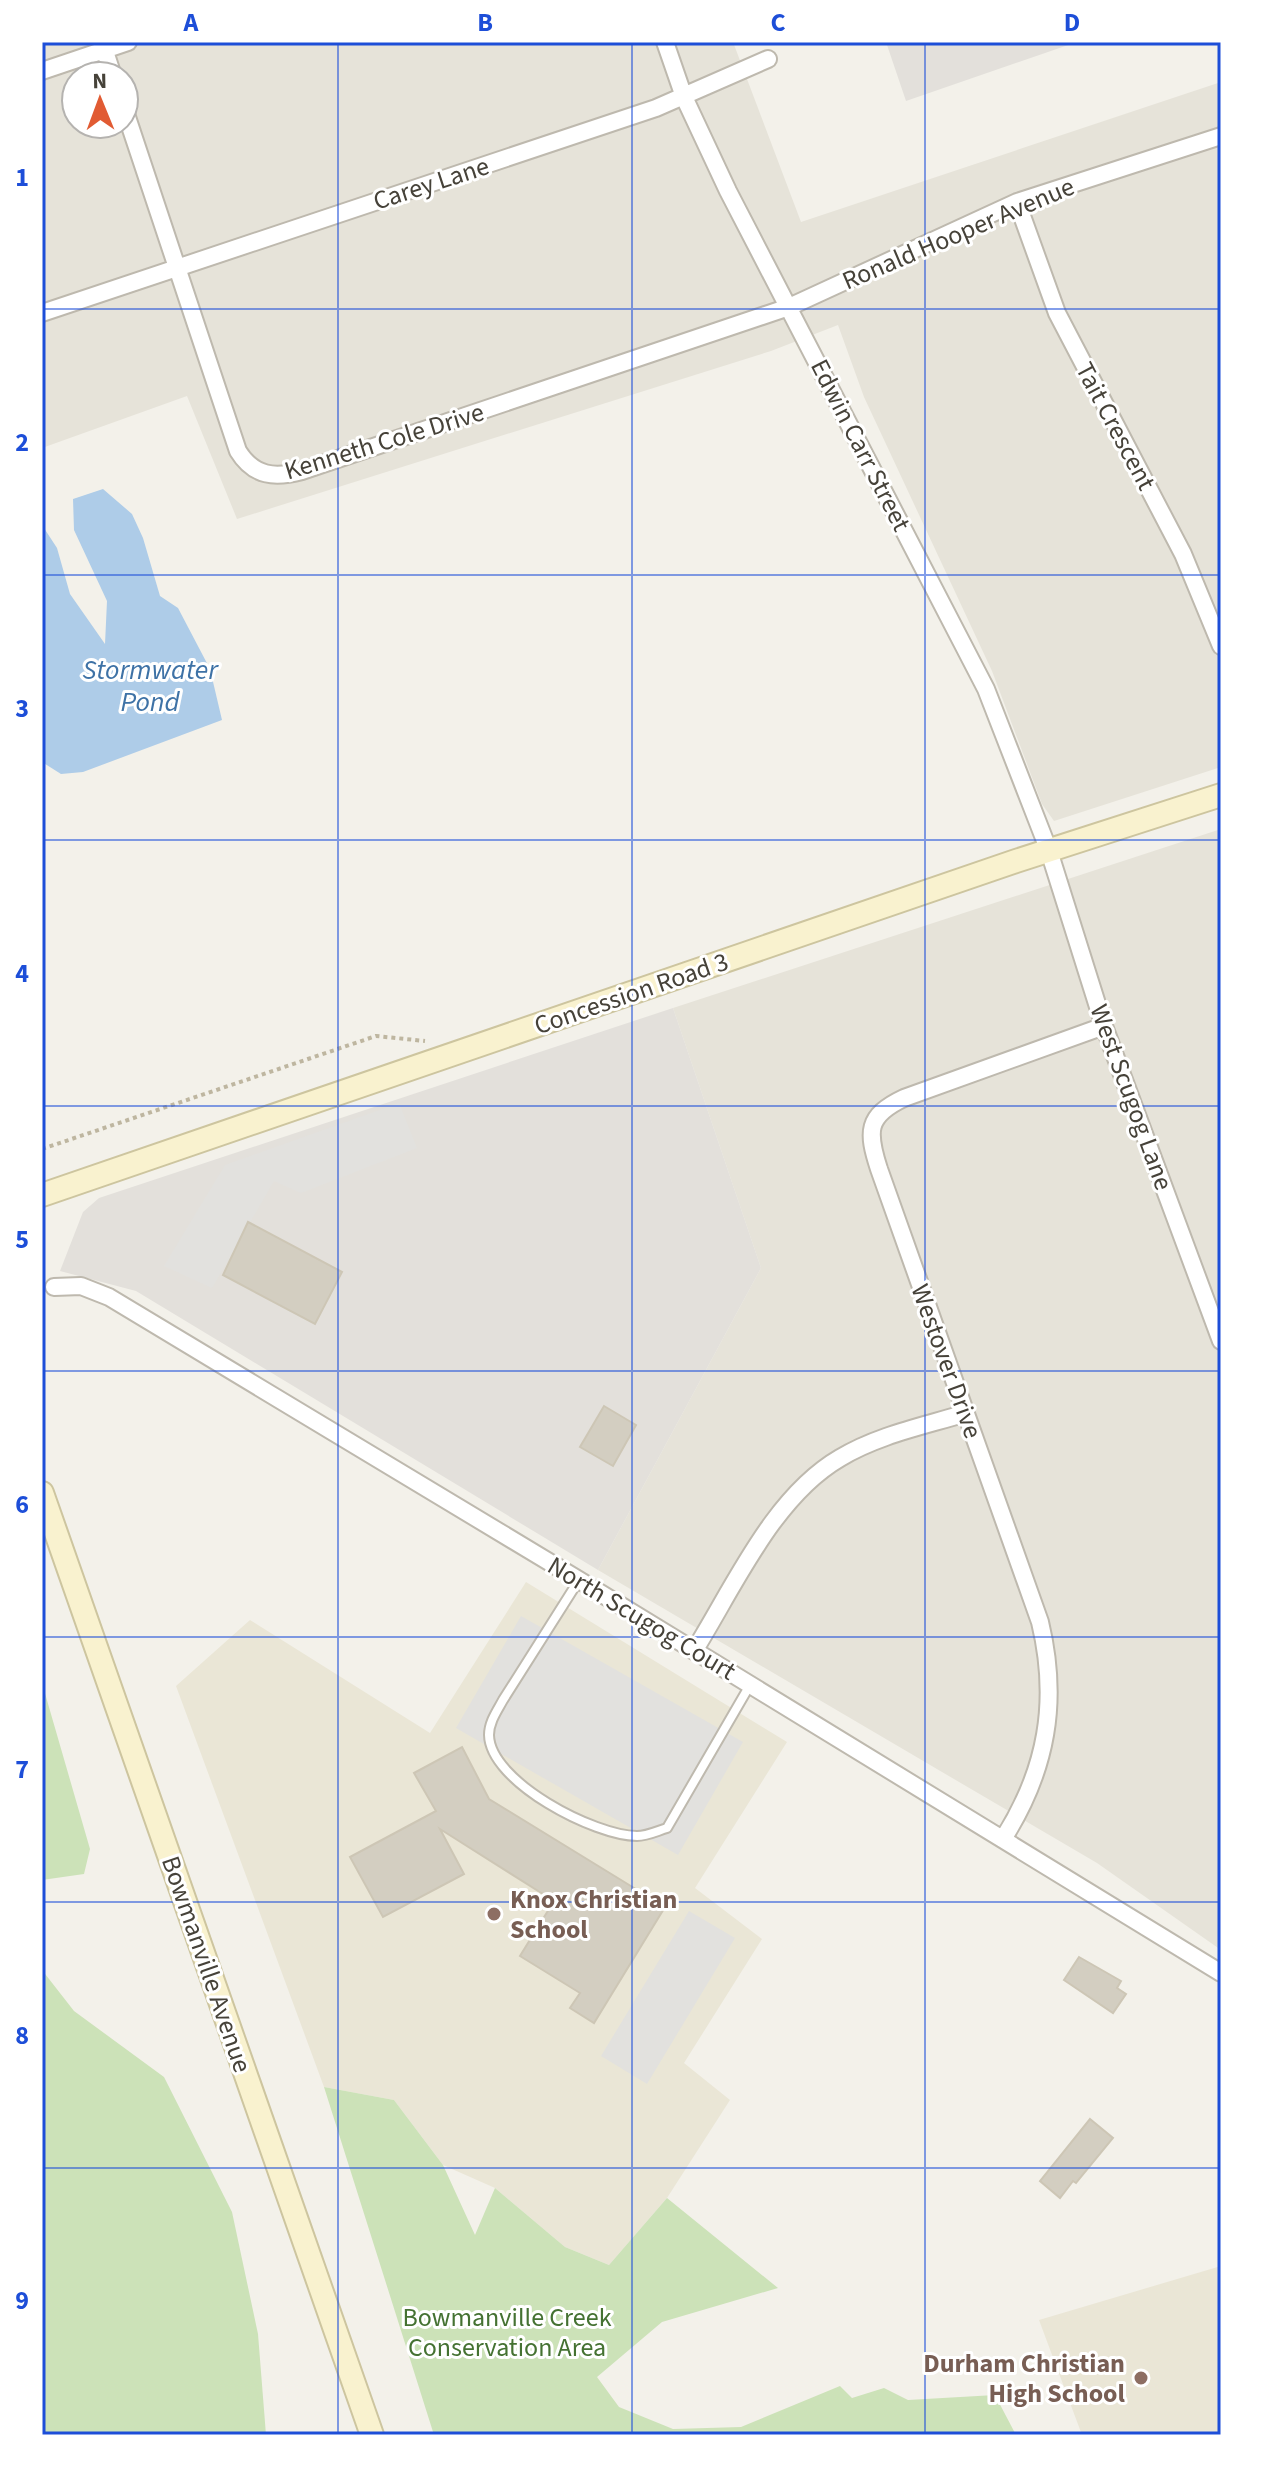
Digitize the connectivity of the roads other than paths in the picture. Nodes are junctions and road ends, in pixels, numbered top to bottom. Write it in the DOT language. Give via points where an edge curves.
graph roads {
  1 [pos="128,42"];
  2 [pos="665,42"];
  3 [pos="103,46"];
  4 [pos="768,59"];
  5 [pos="42,71"];
  6 [pos="684,97"];
  7 [pos="1221,136"];
  8 [pos="135,140"];
  9 [pos="1017,202"];
  10 [pos="178,268"];
  11 [pos="789,307"];
  12 [pos="42,313"];
  13 [pos="1221,646"];
  14 [pos="1221,795"];
  15 [pos="1049,851"];
  16 [pos="1104,1026"];
  17 [pos="42,1195"];
  18 [pos="54,1287"];
  19 [pos="1215,1304"];
  20 [pos="1221,1341"];
  21 [pos="966,1413"];
  22 [pos="42,1493"];
  23 [pos="579,1580"];
  24 [pos="694,1651"];
  25 [pos="751,1684"];
  26 [pos="1003,1839"];
  27 [pos="1221,1973"];
  28 [pos="372,2435"];
  1 -- 3 [label="street"];
  2 -- 6 [label="street, Edwin Carr Street"];
  3 -- 5 [label="street"];
  4 -- 6 [label="street, Carey Lane"];
  6 -- 10 [label="street, Carey Lane"];
  6 -- 11 [label="street, Edwin Carr Street"];
  7 -- 9 [label="street, Ronald Hooper Avenue"];
  8 -- 10 [label="street, Kenneth Cole Drive"];
  9 -- 11 [label="street, Ronald Hooper Avenue"];
  9 -- 13 [label="street, Tait Crescent" via="1057,313 1183,554"];
  10 -- 11 [label="street, Kenneth Cole Drive" via="238,451 246,464 271,476 302,471"];
  10 -- 12 [label="street, Carey Lane"];
  11 -- 15 [label="street, Edwin Carr Street" via="969,653"];
  14 -- 15 [label="street, Concession Road 3"];
  15 -- 16 [label="street, West Scugog Lane"];
  15 -- 17 [label="street, Concession Road 3"];
  16 -- 19 [label="street, West Scugog Lane"];
  16 -- 21 [label="street, Westover Drive" via="904,1098 886,1106 871,1128 879,1169"];
  18 -- 23 [label="street, North Scugog Court" via="101,1292"];
  19 -- 20 [label="street, West Scugog Lane"];
  21 -- 24 [label="street" via="873,1442 806,1482 770,1526"];
  21 -- 26 [label="street, Westover Drive" via="1048,1656 1050,1715 1041,1758"];
  22 -- 28 [label="street, Bowmanville Avenue"];
  23 -- 24 [label="street, North Scugog Court"];
  23 -- 25 [label="lane" via="503,1700 489,1736 512,1774 552,1806 622,1834 638,1836 667,1828"];
  24 -- 25 [label="street, North Scugog Court"];
  25 -- 26 [label="street, North Scugog Court"];
  26 -- 27 [label="street, North Scugog Court"];
}
